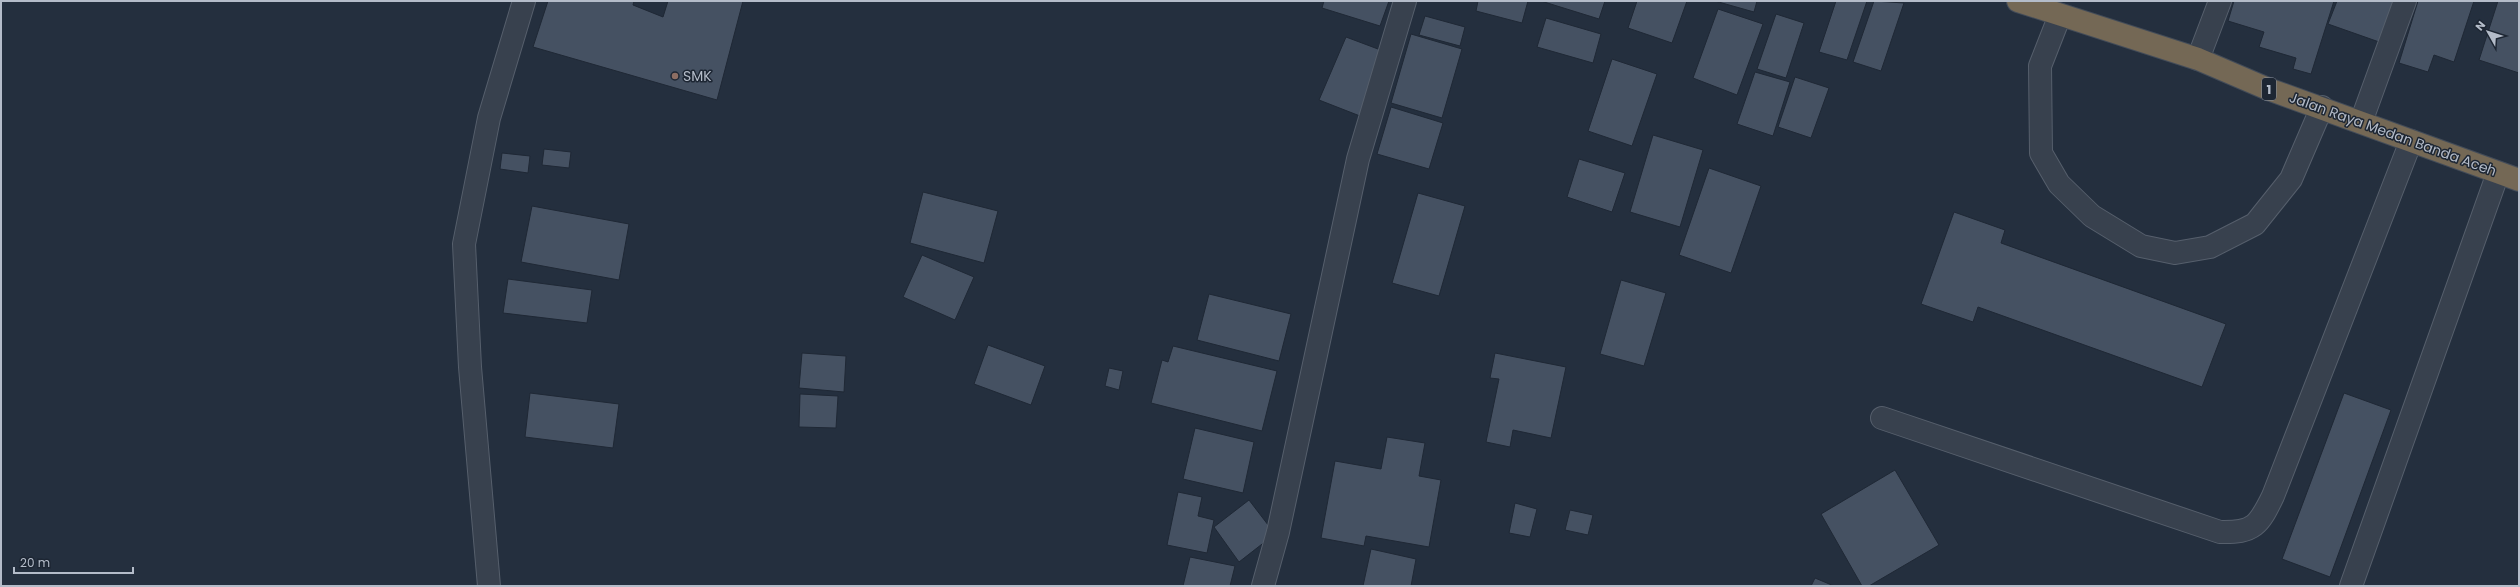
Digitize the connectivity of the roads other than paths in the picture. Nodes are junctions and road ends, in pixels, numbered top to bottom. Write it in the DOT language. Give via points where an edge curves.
graph roads {
  1 [pos="524,1"];
  2 [pos="1405,1"];
  3 [pos="2018,1"];
  4 [pos="2220,1"];
  5 [pos="2405,1"];
  6 [pos="2060,15"];
  7 [pos="2198,59"];
  8 [pos="2322,107"];
  9 [pos="2361,122"];
  10 [pos="2411,141"];
  11 [pos="2498,173"];
  12 [pos="2519,180"];
  13 [pos="1882,418"];
  14 [pos="489,586"];
  15 [pos="1263,586"];
  16 [pos="2351,586"];
  1 -- 14 [label="street" via="489,118 464,244 470,367"];
  2 -- 15 [label="street" via="1358,159 1278,532"];
  3 -- 6 [label="highway, Jalan Raya Medan Banda Aceh / 1"];
  4 -- 7 [label="street"];
  5 -- 9 [label="street"];
  6 -- 7 [label="highway, Jalan Raya Medan Banda Aceh / 1"];
  6 -- 8 [label="street" via="2040,66 2042,153 2059,184 2092,216 2141,246 2175,252 2210,247 2255,224 2292,180"];
  7 -- 8 [label="highway, Jalan Raya Medan Banda Aceh / 1" via="2268,89"];
  8 -- 9 [label="highway, Jalan Raya Medan Banda Aceh / 1"];
  9 -- 10 [label="highway, Jalan Raya Medan Banda Aceh / 1"];
  10 -- 11 [label="highway, Jalan Raya Medan Banda Aceh / 1"];
  10 -- 13 [label="street" via="2273,496 2260,522 2240,533 2220,532"];
  11 -- 12 [label="highway, Jalan Raya Medan Banda Aceh / 1"];
  11 -- 16 [label="street"];
}
